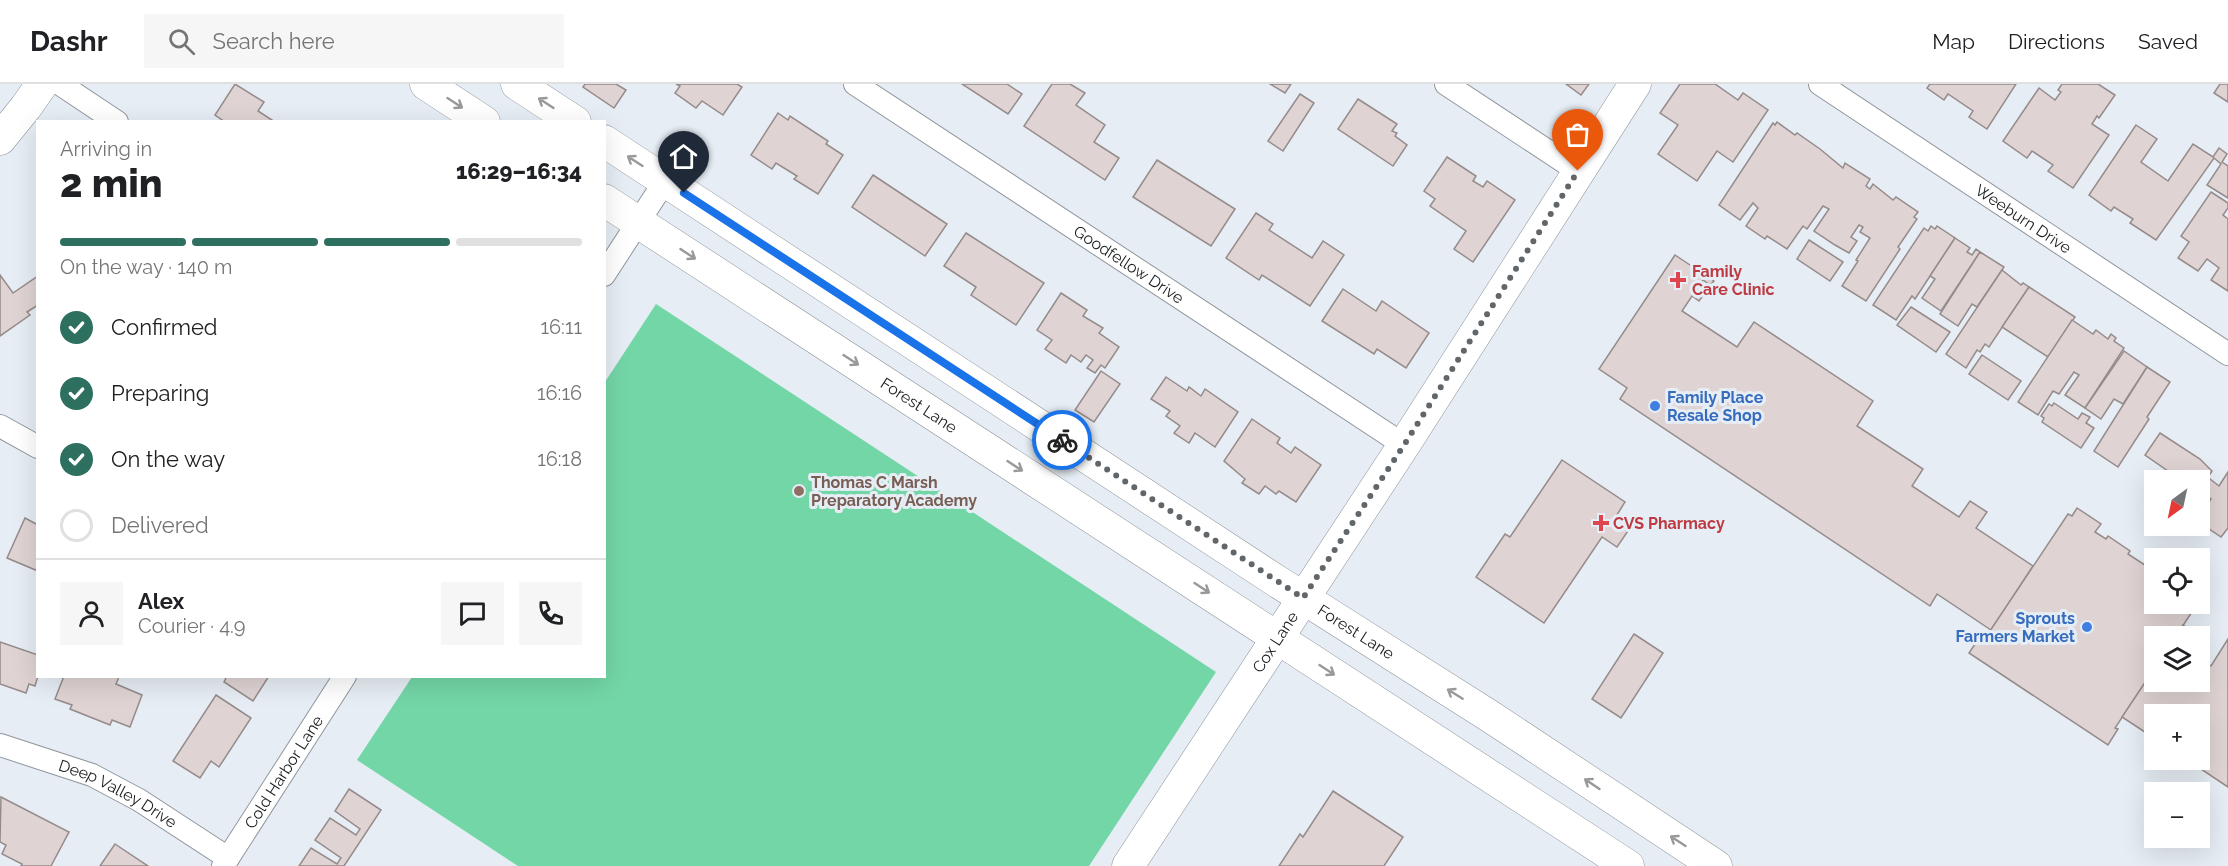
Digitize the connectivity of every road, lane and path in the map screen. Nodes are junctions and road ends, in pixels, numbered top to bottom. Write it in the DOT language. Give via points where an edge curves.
graph roads {
  1 [pos="42,84"];
  2 [pos="60,84"];
  3 [pos="426,84"];
  4 [pos="517,84"];
  5 [pos="855,84"];
  6 [pos="1446,84"];
  7 [pos="1635,84"];
  8 [pos="1820,84"];
  9 [pos="114,120"];
  10 [pos="481,120"];
  11 [pos="572,120"];
  12 [pos="0,139"];
  13 [pos="606,142"];
  14 [pos="1578,171"];
  15 [pos="665,181"];
  16 [pos="606,201"];
  17 [pos="639,222"];
  18 [pos="606,272"];
  19 [pos="2228,354"];
  20 [pos="0,426"];
  21 [pos="1404,445"];
  22 [pos="36,446"];
  23 [pos="1303,598"];
  24 [pos="1278,638"];
  25 [pos="344,678"];
  26 [pos="0,745"];
  27 [pos="1641,816"];
  28 [pos="1621,861"];
  29 [pos="225,862"];
  30 [pos="1128,866"];
  31 [pos="1716,866"];
  1 -- 12 [label="main road"];
  2 -- 9 [label="street"];
  3 -- 10 [label="main road, one-way"];
  11 -- 4 [label="main road, one-way"];
  5 -- 21 [label="street, Goodfellow Drive"];
  6 -- 14 [label="street"];
  7 -- 14 [label="main road, Cox Lane"];
  8 -- 19 [label="street, Weeburn Drive"];
  15 -- 13 [label="main road, Forest Lane, one-way"];
  14 -- 21 [label="main road, Cox Lane"];
  15 -- 17 [label="street"];
  15 -- 23 [label="main road, Forest Lane"];
  16 -- 17 [label="main road, Forest Lane"];
  17 -- 18 [label="street"];
  17 -- 24 [label="main road, Forest Lane, one-way"];
  20 -- 22 [label="street"];
  21 -- 23 [label="main road, Cox Lane"];
  23 -- 24 [label="main road, Cox Lane"];
  27 -- 23 [label="main road, Forest Lane, one-way"];
  24 -- 28 [label="main road, Forest Lane, one-way"];
  24 -- 30 [label="main road, Cox Lane"];
  25 -- 29 [label="street, Cold Harbor Lane"];
  26 -- 29 [label="street, Deep Valley Drive" via="92,775 139,800"];
  27 -- 28 [label="main road"];
  31 -- 27 [label="main road, Forest Lane, one-way"];
}
